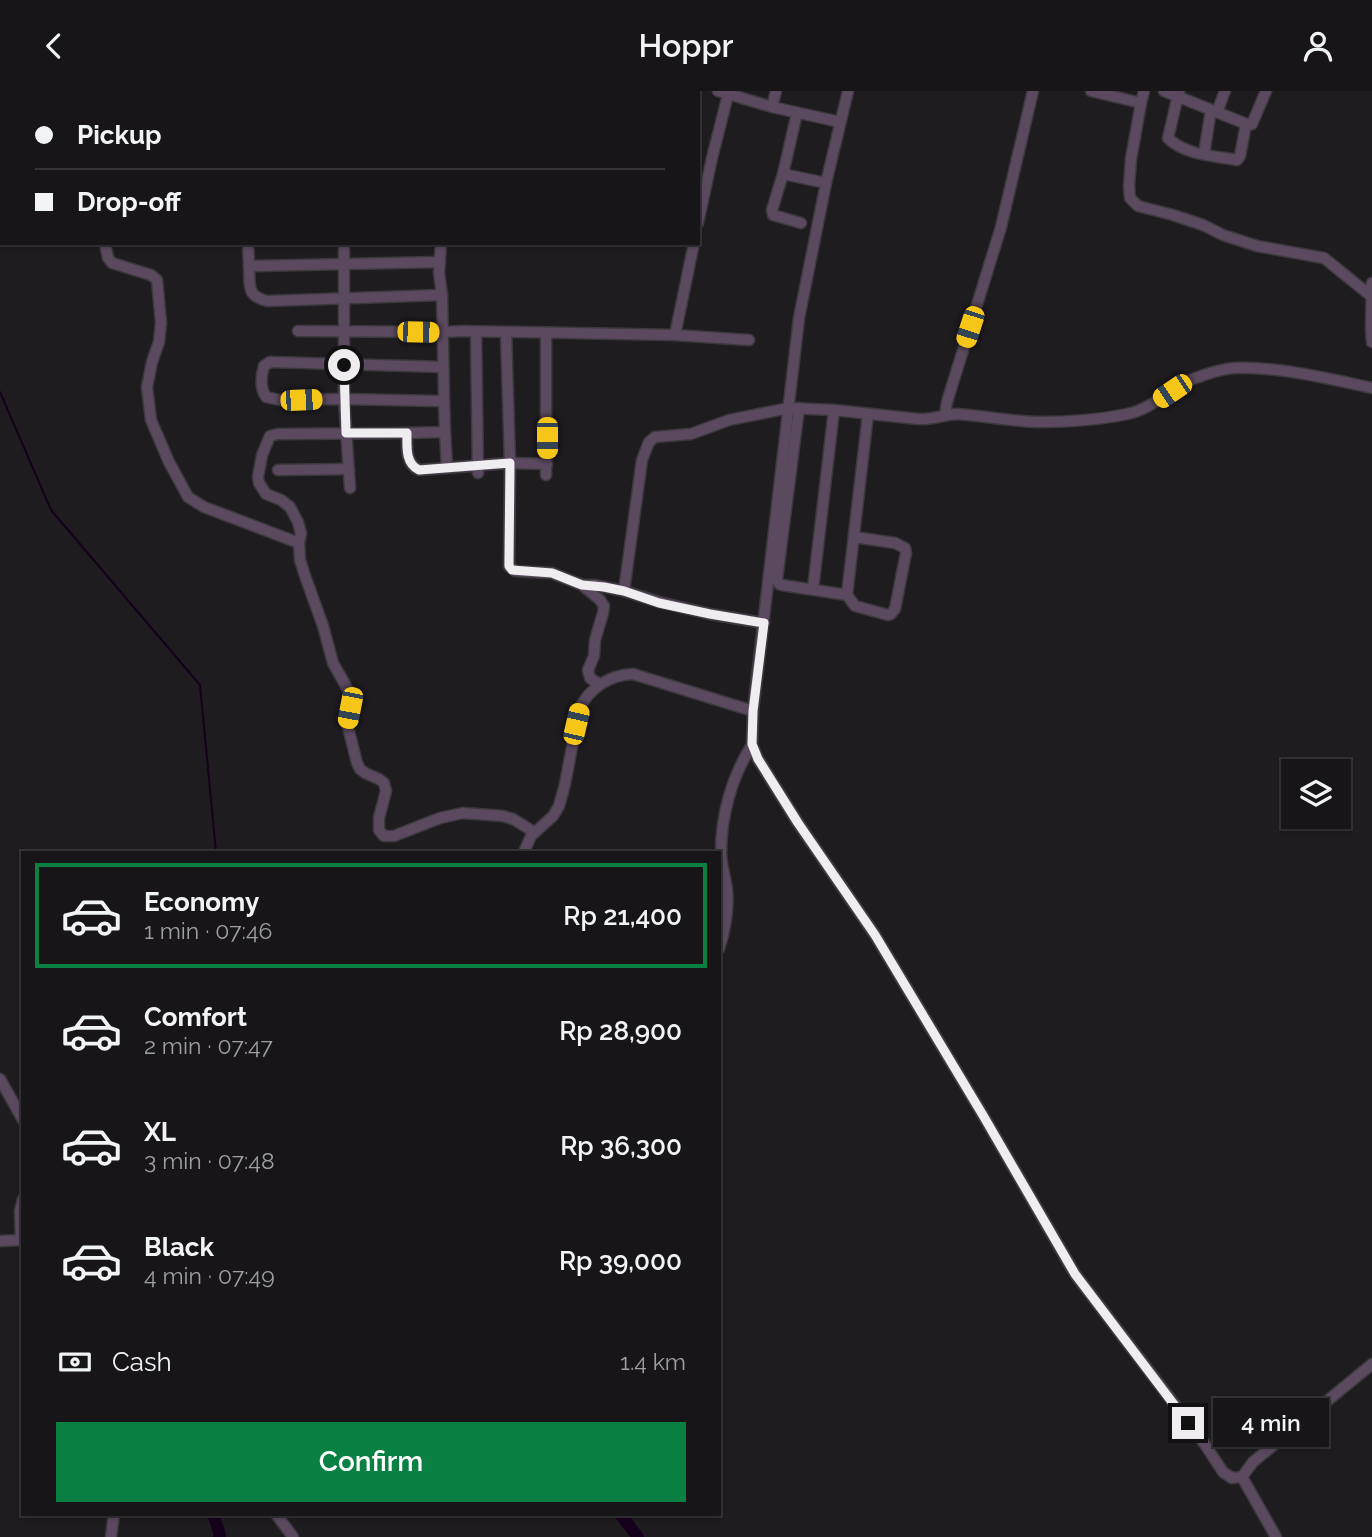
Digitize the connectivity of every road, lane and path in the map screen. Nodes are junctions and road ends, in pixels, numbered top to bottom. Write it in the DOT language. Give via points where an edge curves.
graph roads {
  1 [pos="776,91"];
  2 [pos="848,91"];
  3 [pos="1033,91"];
  4 [pos="1091,91"];
  5 [pos="1144,91"];
  6 [pos="1164,91"];
  7 [pos="1225,91"];
  8 [pos="1266,91"];
  9 [pos="725,92"];
  10 [pos="1178,94"];
  11 [pos="1140,103"];
  12 [pos="772,107"];
  13 [pos="1214,111"];
  14 [pos="797,113"];
  15 [pos="840,122"];
  16 [pos="1246,124"];
  17 [pos="1204,154"];
  18 [pos="700,156"];
  19 [pos="712,158"];
  20 [pos="783,174"];
  21 [pos="826,183"];
  22 [pos="700,214"];
  23 [pos="801,223"];
  24 [pos="105,245"];
  25 [pos="248,245"];
  26 [pos="344,245"];
  27 [pos="441,245"];
  28 [pos="694,245"];
  29 [pos="440,262"];
  30 [pos="344,263"];
  31 [pos="249,266"];
  32 [pos="1372,283"];
  33 [pos="442,295"];
  34 [pos="1371,296"];
  35 [pos="343,298"];
  36 [pos="298,331"];
  37 [pos="343,331"];
  38 [pos="476,332"];
  39 [pos="506,332"];
  40 [pos="443,333"];
  41 [pos="546,333"];
  42 [pos="675,335"];
  43 [pos="749,340"];
  44 [pos="1372,342"];
  45 [pos="344,365"];
  46 [pos="443,367"];
  47 [pos="1372,388"];
  48 [pos="344,398"];
  49 [pos="444,400"];
  50 [pos="794,408"];
  51 [pos="834,410"];
  52 [pos="868,414"];
  53 [pos="945,415"];
  54 [pos="445,432"];
  55 [pos="346,433"];
  56 [pos="407,433"];
  57 [pos="510,463"];
  58 [pos="447,467"];
  59 [pos="349,469"];
  60 [pos="478,469"];
  61 [pos="278,470"];
  62 [pos="350,488"];
  63 [pos="854,537"];
  64 [pos="299,543"];
  65 [pos="582,585"];
  66 [pos="813,589"];
  67 [pos="624,591"];
  68 [pos="847,595"];
  69 [pos="764,623"];
  70 [pos="599,684"];
  71 [pos="753,711"];
  72 [pos="752,744"];
  73 [pos="534,832"];
  74 [pos="524,851"];
  75 [pos="721,853"];
  76 [pos="721,853"];
  77 [pos="721,942"];
  78 [pos="0,1079"];
  79 [pos="21,1117"];
  80 [pos="21,1207"];
  81 [pos="21,1240"];
  82 [pos="21,1240"];
  83 [pos="0,1241"];
  84 [pos="1372,1364"];
  85 [pos="1242,1477"];
  86 [pos="114,1516"];
  87 [pos="277,1516"];
  88 [pos="111,1537"];
  89 [pos="293,1537"];
  90 [pos="1276,1537"];
  1 -- 12 [label="street"];
  2 -- 15 [label="street"];
  3 -- 53 [label="street" via="1001,227"];
  4 -- 11 [label="street"];
  5 -- 11 [label="street"];
  6 -- 10 [label="street"];
  7 -- 13 [label="street"];
  8 -- 16 [label="street" via="1252,125"];
  9 -- 12 [label="street"];
  9 -- 19 [label="street"];
  10 -- 13 [label="street"];
  10 -- 17 [label="street" via="1169,140"];
  11 -- 34 [label="street" via="1129,194 1138,206 1257,246 1324,258"];
  12 -- 14 [label="street"];
  13 -- 16 [label="street"];
  13 -- 17 [label="street"];
  14 -- 15 [label="street"];
  14 -- 20 [label="street"];
  15 -- 21 [label="street"];
  16 -- 17 [label="street" via="1237,160"];
  18 -- 19 [label="street"];
  19 -- 22 [label="street"];
  20 -- 21 [label="street"];
  20 -- 23 [label="street" via="773,215"];
  21 -- 50 [label="street" via="799,318"];
  24 -- 64 [label="street" via="112,263 157,280 159,342 147,387 151,421 188,496 204,507"];
  25 -- 31 [label="street"];
  26 -- 30 [label="street"];
  27 -- 29 [label="street"];
  28 -- 42 [label="street"];
  29 -- 30 [label="street"];
  29 -- 33 [label="street"];
  30 -- 31 [label="street"];
  30 -- 35 [label="street"];
  31 -- 35 [label="street" via="252,294 258,299"];
  32 -- 34 [label="street"];
  33 -- 35 [label="street"];
  33 -- 40 [label="street"];
  34 -- 44 [label="street"];
  35 -- 37 [label="street"];
  36 -- 37 [label="street"];
  37 -- 40 [label="street"];
  37 -- 45 [label="street"];
  38 -- 39 [label="street"];
  38 -- 40 [label="street"];
  38 -- 60 [label="street"];
  39 -- 41 [label="street"];
  39 -- 57 [label="street"];
  40 -- 46 [label="street"];
  41 -- 42 [label="street"];
  41 -- 57 [label="street" via="547,469"];
  42 -- 43 [label="street"];
  45 -- 46 [label="street"];
  45 -- 48 [label="street"];
  45 -- 48 [label="street" via="270,362 262,373 262,391 266,397 280,400"];
  46 -- 49 [label="street"];
  47 -- 53 [label="street" via="1234,368 1192,380 1128,414 1047,422"];
  48 -- 49 [label="street"];
  48 -- 55 [label="street"];
  49 -- 54 [label="street"];
  50 -- 51 [label="street"];
  50 -- 66 [label="street" via="777,579 782,585"];
  50 -- 67 [label="street" via="649,442 642,460"];
  50 -- 69 [label="street"];
  51 -- 52 [label="street"];
  51 -- 66 [label="street"];
  52 -- 53 [label="street" via="927,419"];
  52 -- 63 [label="street"];
  54 -- 56 [label="street"];
  54 -- 58 [label="street"];
  55 -- 56 [label="street"];
  55 -- 59 [label="street"];
  55 -- 64 [label="street" via="270,436 257,477 266,494 290,507 301,533"];
  56 -- 58 [label="street" via="412,466 419,470"];
  57 -- 60 [label="street"];
  57 -- 65 [label="street" via="509,566 516,571 552,573"];
  58 -- 60 [label="street"];
  59 -- 61 [label="street"];
  59 -- 62 [label="street"];
  63 -- 68 [label="street"];
  63 -- 68 [label="street" via="899,544 906,553 891,614 855,606"];
  64 -- 73 [label="street" via="300,560 333,663 349,694 347,723 356,764 384,783 379,830 384,836 394,836 463,813 503,816"];
  65 -- 67 [label="street"];
  65 -- 70 [label="street" via="604,606 588,670"];
  66 -- 68 [label="street"];
  67 -- 69 [label="street" via="659,603"];
  69 -- 71 [label="street"];
  70 -- 71 [label="street" via="633,674"];
  70 -- 73 [label="street" via="579,710 559,806"];
  71 -- 72 [label="street"];
  72 -- 75 [label="street" via="739,766 724,820"];
  72 -- 85 [label="street" via="798,823 875,935 1075,1274 1223,1472 1232,1478"];
  73 -- 74 [label="street"];
  76 -- 77 [label="street" via="727,890"];
  78 -- 79 [label="street"];
  80 -- 81 [label="street"];
  82 -- 83 [label="street"];
  84 -- 85 [label="street" via="1263,1453"];
  85 -- 90 [label="street"];
  86 -- 88 [label="street"];
  87 -- 89 [label="street"];
}
